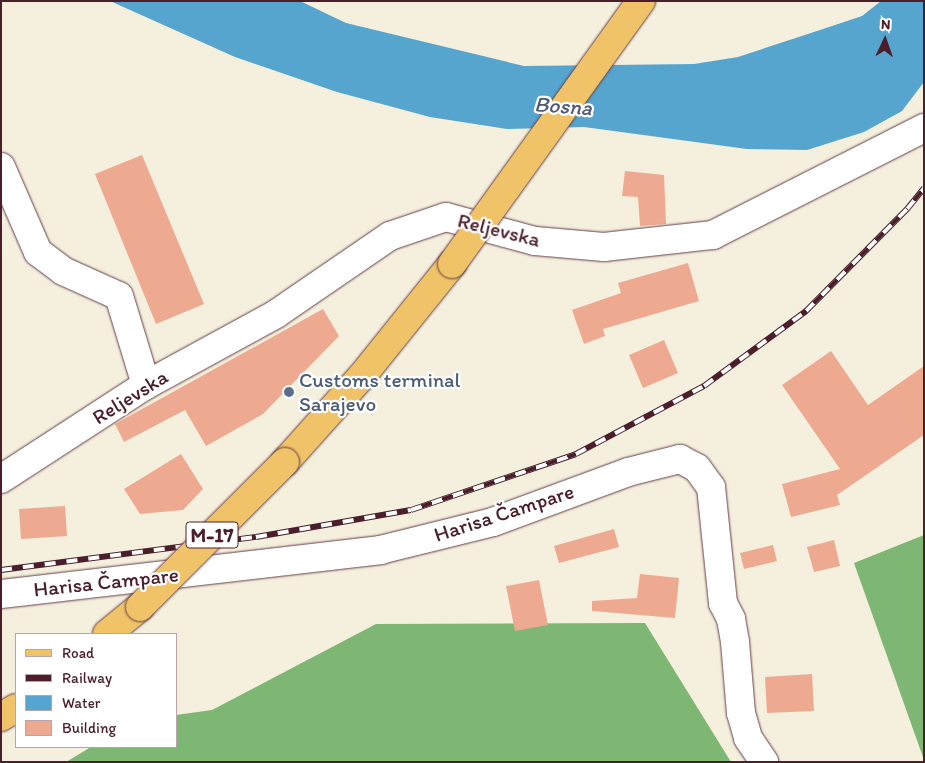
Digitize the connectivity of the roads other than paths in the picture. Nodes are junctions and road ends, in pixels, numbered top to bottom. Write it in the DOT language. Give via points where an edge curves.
graph roads {
  1 [pos="641,1"];
  2 [pos="924,128"];
  3 [pos="1,167"];
  4 [pos="146,385"];
  5 [pos="1,479"];
  6 [pos="1,594"];
  7 [pos="108,633"];
  8 [pos="15,709"];
  9 [pos="1,717"];
  10 [pos="764,762"];
  1 -- 7 [label="main road, M-17, bridge" via="452,264 362,376 284,462 140,607"];
  2 -- 4 [label="street, Reljevska" via="713,235 604,247 535,242 446,218 390,236 276,314"];
  3 -- 4 [label="street" via="38,252 63,271 119,296"];
  4 -- 5 [label="street, Reljevska"];
  6 -- 10 [label="street, Harisa Čampare" via="380,550 492,522 628,472 680,459 697,468 710,486 723,603 731,619 735,642 742,713 748,738"];
  8 -- 9 [label="main road"];
}
